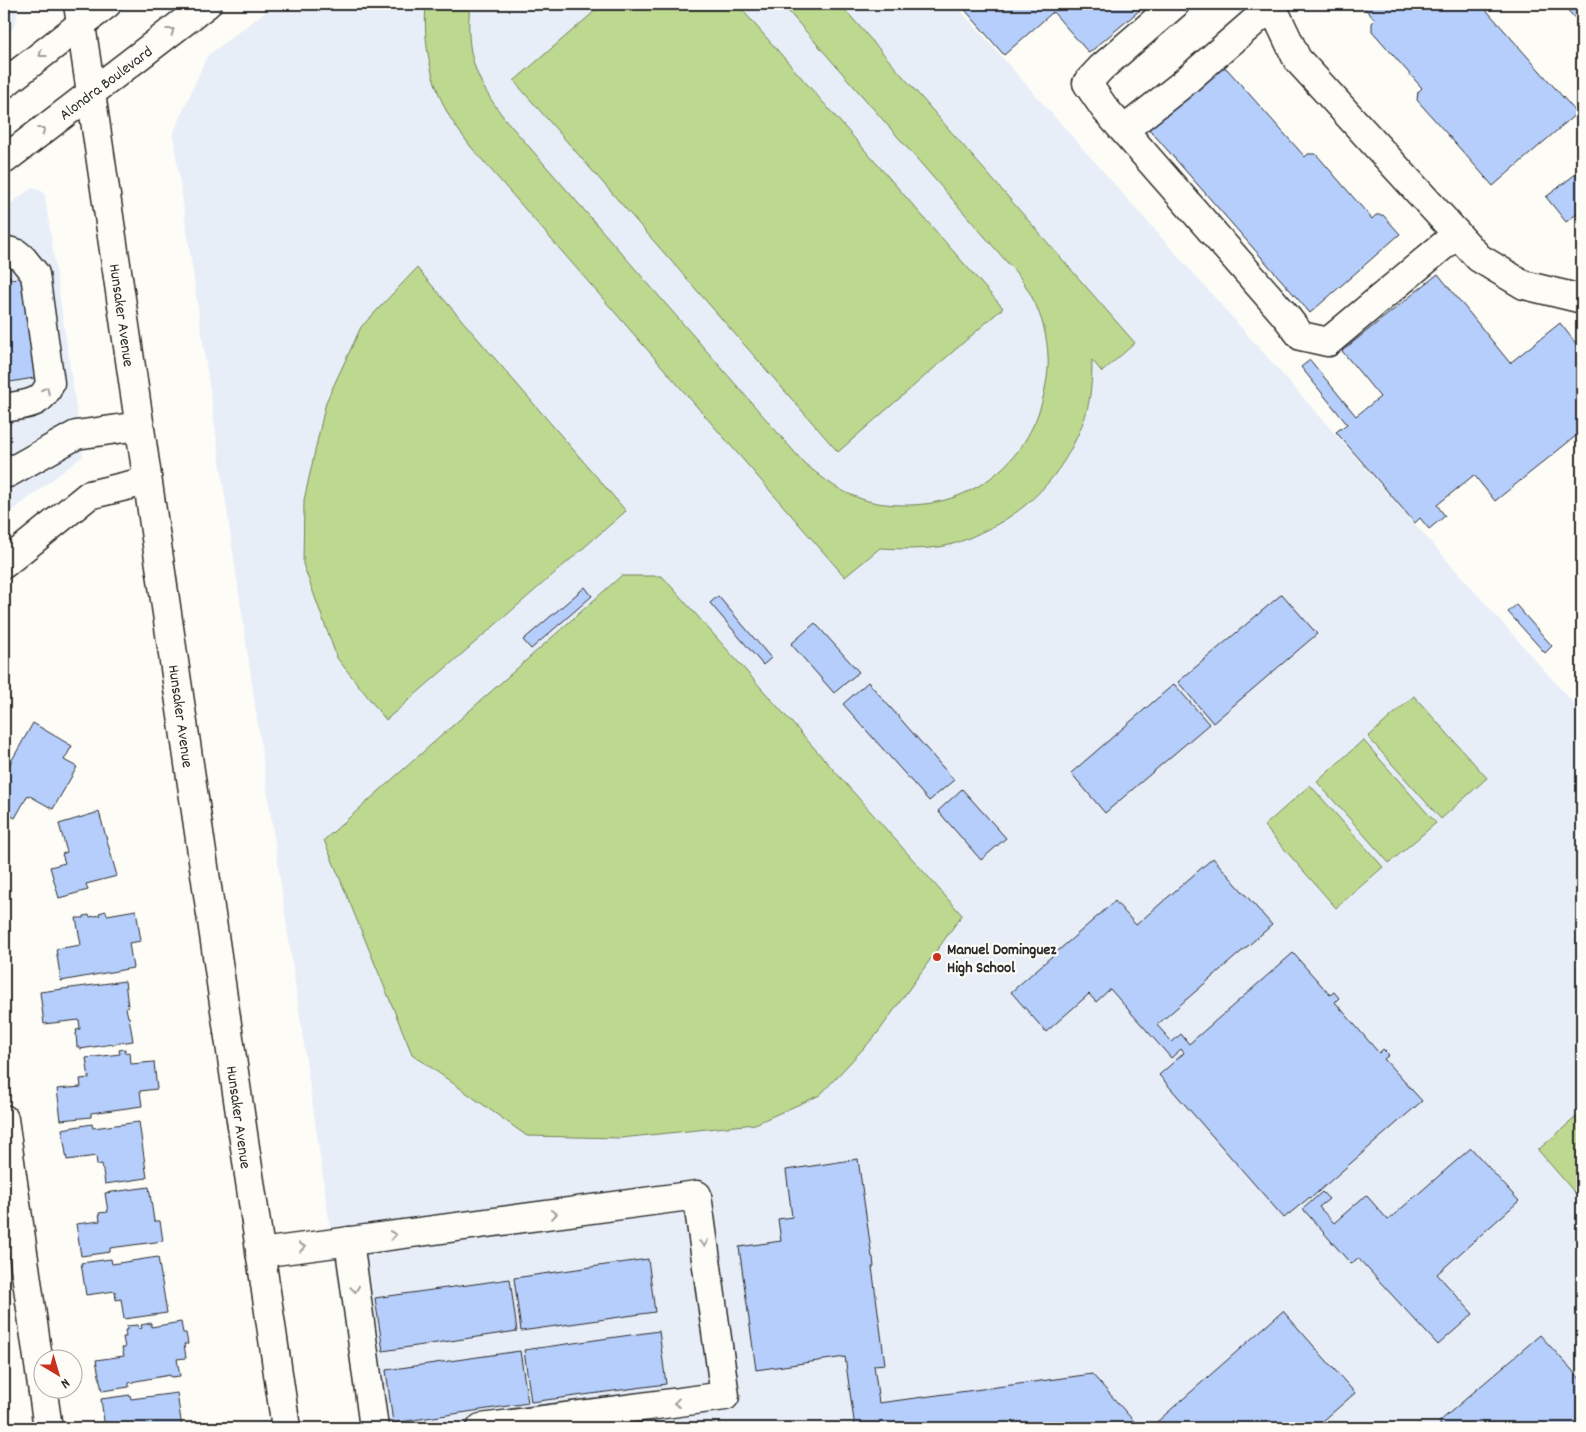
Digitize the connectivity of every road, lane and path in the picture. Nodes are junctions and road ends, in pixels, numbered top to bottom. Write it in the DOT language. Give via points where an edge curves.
graph roads {
  1 [pos="107,4"];
  2 [pos="207,4"];
  3 [pos="1175,4"];
  4 [pos="1272,5"];
  5 [pos="80,14"];
  6 [pos="4,84"];
  7 [pos="91,92"];
  8 [pos="1124,130"];
  9 [pos="4,160"];
  10 [pos="1457,234"];
  11 [pos="4,250"];
  12 [pos="1582,299"];
  13 [pos="4,408"];
  14 [pos="139,426"];
  15 [pos="4,467"];
  16 [pos="148,481"];
  17 [pos="4,564"];
  18 [pos="4,1119"];
  19 [pos="349,1241"];
  20 [pos="260,1253"];
  21 [pos="42,1427"];
  22 [pos="286,1428"];
  23 [pos="374,1428"];
  24 [pos="481,1428"];
  1 -- 5 [label="street"];
  7 -- 2 [label="street, Alondra Boulevard, one-way"];
  3 -- 8 [label="street" via="1087,82"];
  4 -- 8 [label="street" via="1180,86"];
  4 -- 10 [label="street" via="1297,59"];
  5 -- 6 [label="street, one-way"];
  5 -- 7 [label="street, Hunsaker Avenue"];
  9 -- 7 [label="street, Alondra Boulevard, one-way"];
  7 -- 14 [label="street, Hunsaker Avenue"];
  8 -- 10 [label="street" via="1301,336 1328,342"];
  10 -- 12 [label="street" via="1479,258 1524,285"];
  13 -- 11 [label="street, one-way" via="41,399 50,383 35,274 24,259"];
  14 -- 15 [label="street" via="76,435 8,473"];
  14 -- 16 [label="street, Hunsaker Avenue"];
  16 -- 17 [label="street" via="89,495"];
  16 -- 20 [label="street, Hunsaker Avenue"];
  18 -- 21 [label="street"];
  20 -- 19 [label="street, one-way"];
  19 -- 23 [label="street, one-way"];
  19 -- 24 [label="street, one-way" via="697,1195 725,1396"];
  20 -- 22 [label="street, Hunsaker Avenue"];
}
